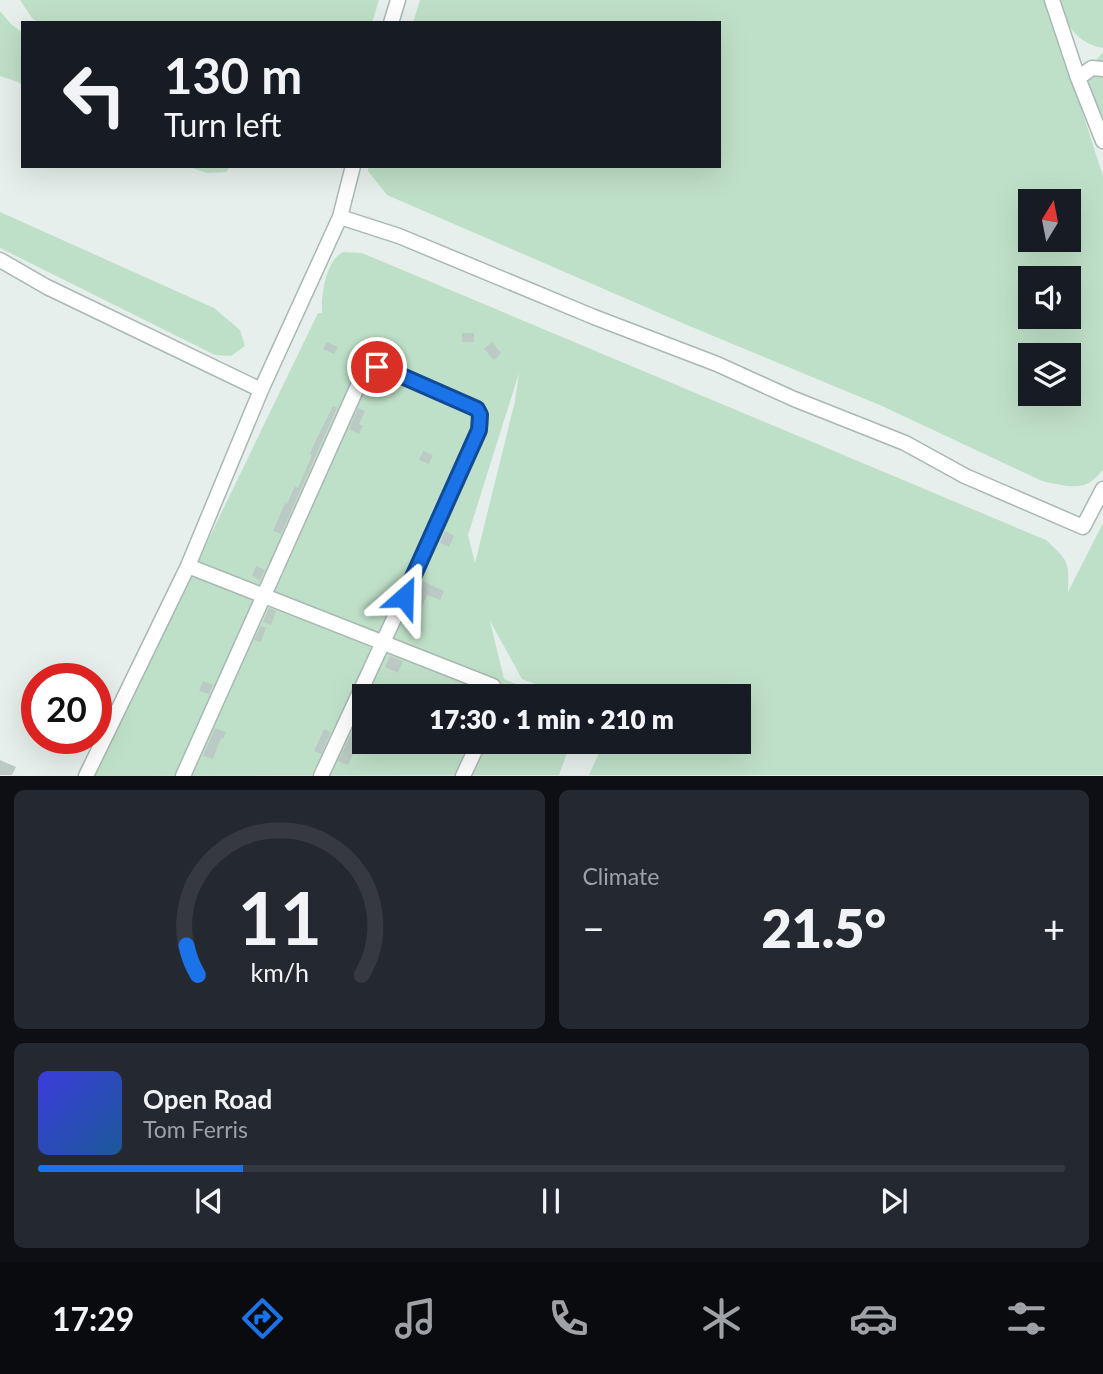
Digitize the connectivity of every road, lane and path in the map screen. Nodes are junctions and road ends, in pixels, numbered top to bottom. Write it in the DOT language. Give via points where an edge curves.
graph roads {
  1 [pos="398,0"];
  2 [pos="1052,0"];
  3 [pos="392,21"];
  4 [pos="1103,69"];
  5 [pos="1078,78"];
  6 [pos="1103,141"];
  7 [pos="352,168"];
  8 [pos="340,217"];
  9 [pos="0,260"];
  10 [pos="261,390"];
  11 [pos="1103,489"];
  12 [pos="188,566"];
  13 [pos="263,596"];
  14 [pos="383,643"];
  15 [pos="488,684"];
  16 [pos="473,754"];
  17 [pos="86,775"];
  18 [pos="183,775"];
  19 [pos="321,775"];
  20 [pos="463,775"];
  1 -- 3 [label="street"];
  2 -- 5 [label="street"];
  4 -- 5 [label="street" via="1093,68"];
  5 -- 6 [label="street"];
  7 -- 8 [label="street"];
  8 -- 10 [label="street"];
  8 -- 11 [label="street" via="399,236 717,364 905,443 965,476 1083,527"];
  9 -- 10 [label="street"];
  10 -- 12 [label="street"];
  12 -- 13 [label="street"];
  12 -- 17 [label="street"];
  13 -- 14 [label="street"];
  13 -- 14 [label="street" via="363,372 386,369 477,409 480,415 479,430"];
  13 -- 18 [label="street"];
  14 -- 15 [label="street"];
  14 -- 19 [label="street"];
  16 -- 20 [label="street"];
}
